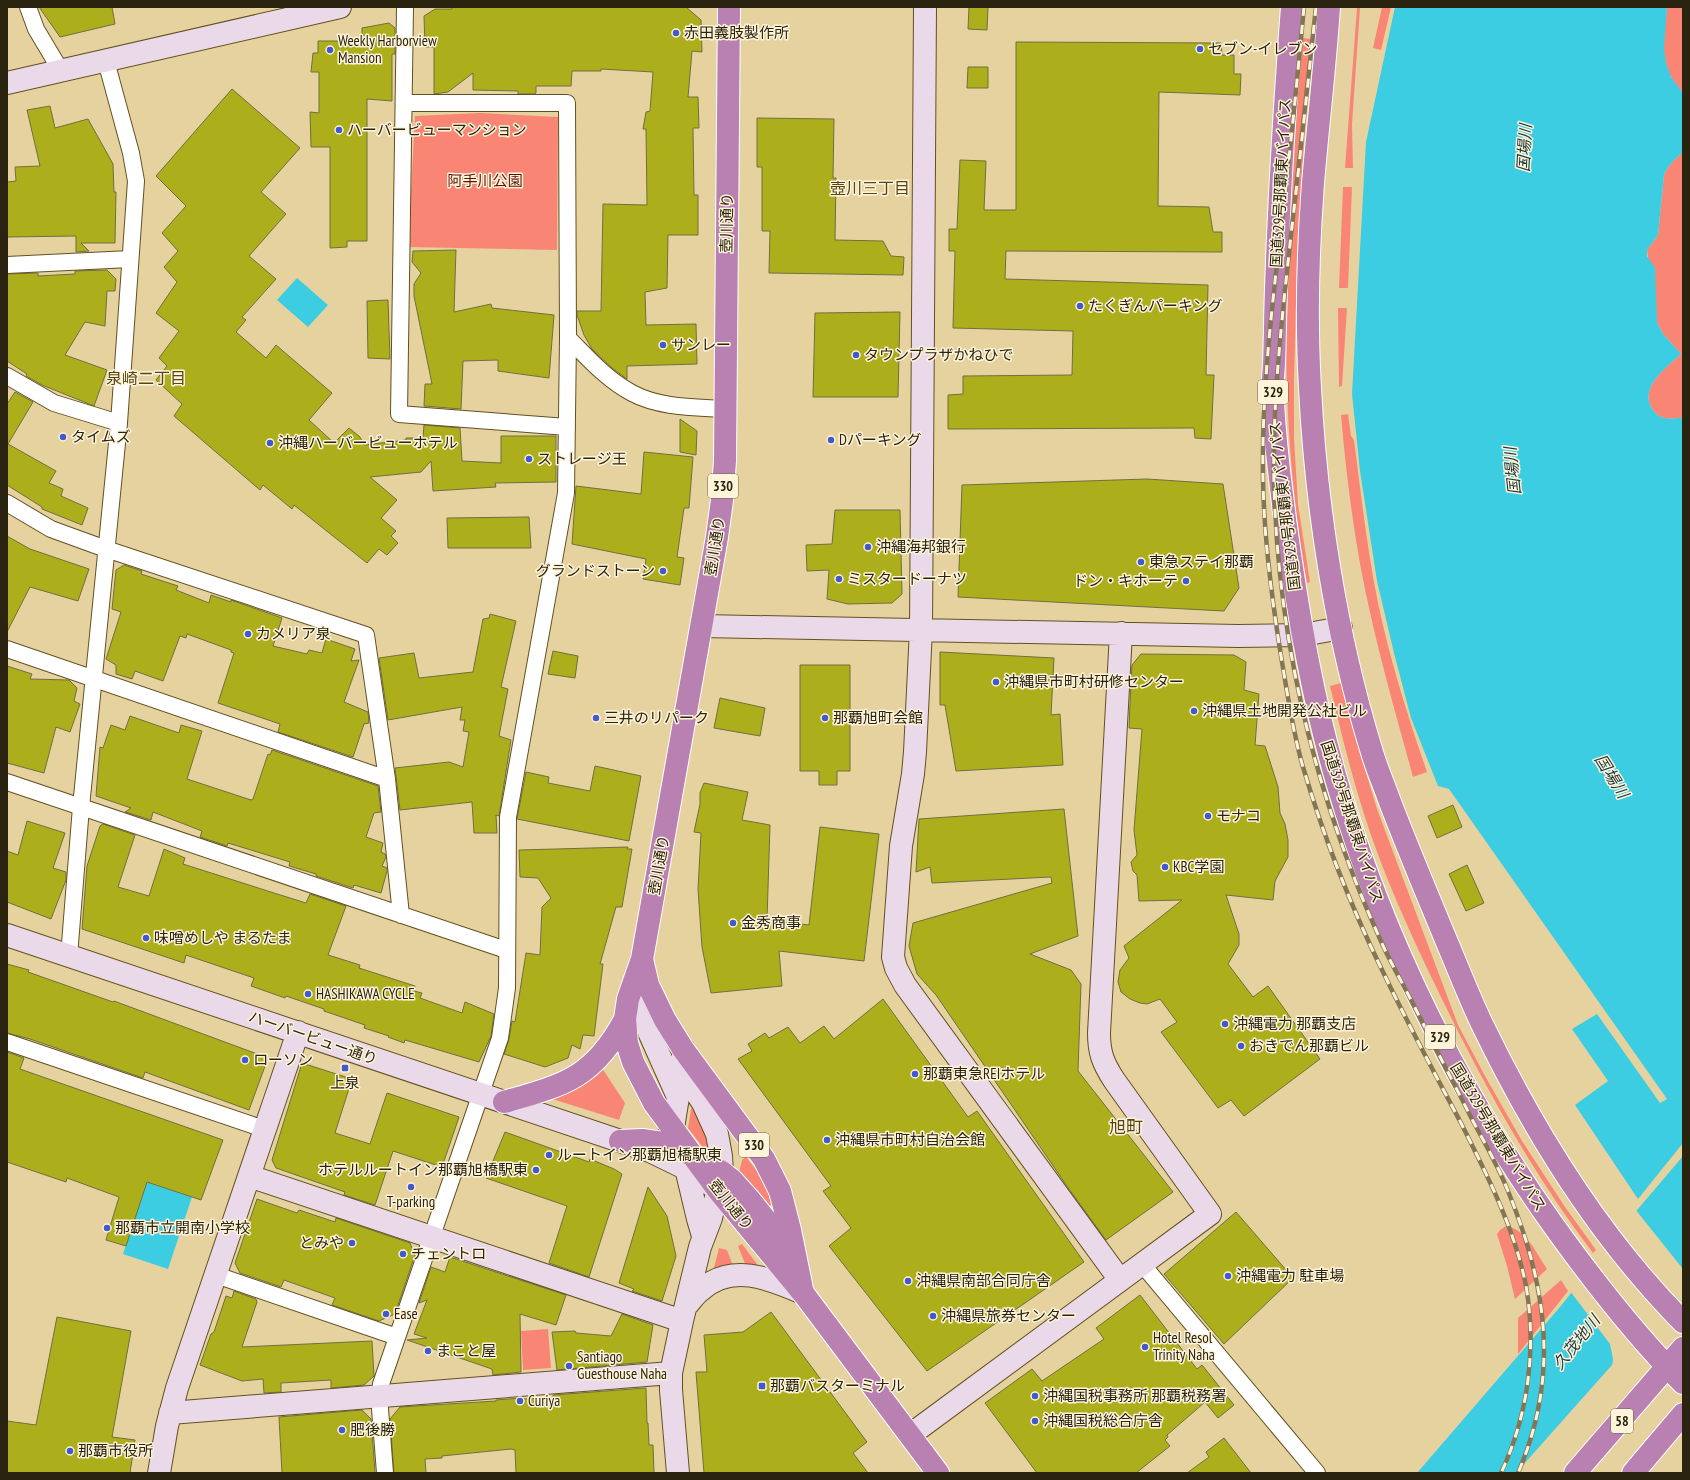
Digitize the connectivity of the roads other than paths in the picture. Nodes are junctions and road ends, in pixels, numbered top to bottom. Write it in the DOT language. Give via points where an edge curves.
graph roads {
  1 [pos="28,7"];
  2 [pos="340,7"];
  3 [pos="405,7"];
  4 [pos="729,7"];
  5 [pos="925,7"];
  6 [pos="1292,7"];
  7 [pos="1330,7"];
  8 [pos="106,60"];
  9 [pos="60,71"];
  10 [pos="7,83"];
  11 [pos="404,103"];
  12 [pos="130,259"];
  13 [pos="7,265"];
  14 [pos="568,338"];
  15 [pos="7,376"];
  16 [pos="725,409"];
  17 [pos="119,423"];
  18 [pos="567,427"];
  19 [pos="7,503"];
  20 [pos="106,549"];
  21 [pos="702,626"];
  22 [pos="1341,628"];
  23 [pos="921,629"];
  24 [pos="1120,633"];
  25 [pos="1303,635"];
  26 [pos="7,649"];
  27 [pos="94,678"];
  28 [pos="386,779"];
  29 [pos="7,782"];
  30 [pos="81,807"];
  31 [pos="401,915"];
  32 [pos="7,935"];
  33 [pos="506,950"];
  34 [pos="69,956"];
  35 [pos="642,959"];
  36 [pos="648,984"];
  37 [pos="625,1019"];
  38 [pos="298,1032"];
  39 [pos="7,1042"];
  40 [pos="683,1049"];
  41 [pos="480,1094"];
  42 [pos="504,1102"];
  43 [pos="264,1129"];
  44 [pos="620,1141"];
  45 [pos="674,1149"];
  46 [pos="249,1176"];
  47 [pos="720,1181"];
  48 [pos="432,1236"];
  49 [pos="704,1236"];
  50 [pos="794,1255"];
  51 [pos="1142,1264"];
  52 [pos="216,1275"];
  53 [pos="1120,1280"];
  54 [pos="803,1293"];
  55 [pos="684,1314"];
  56 [pos="1677,1316"];
  57 [pos="397,1337"];
  58 [pos="1683,1348"];
  59 [pos="1667,1367"];
  60 [pos="671,1373"];
  61 [pos="1683,1383"];
  62 [pos="379,1396"];
  63 [pos="170,1413"];
  64 [pos="1683,1414"];
  65 [pos="910,1435"];
  66 [pos="160,1473"];
  67 [pos="385,1473"];
  68 [pos="678,1473"];
  69 [pos="938,1473"];
  70 [pos="1317,1473"];
  71 [pos="1575,1473"];
  72 [pos="1633,1473"];
  1 -- 9 [label="street" via="36,29"];
  2 -- 8 [label="street"];
  3 -- 11 [label="street"];
  4 -- 16 [label="highway, 壺川通り / 330"];
  5 -- 23 [label="street"];
  6 -- 25 [label="highway, 国道329号那覇東バイパス / 329" via="1280,183 1272,398 1284,510"];
  7 -- 22 [label="highway, 329" via="1313,185 1308,320 1313,446 1331,578"];
  8 -- 9 [label="street"];
  8 -- 12 [label="street" via="136,181"];
  9 -- 10 [label="street"];
  11 -- 14 [label="street" via="567,103"];
  11 -- 18 [label="street" via="399,414"];
  12 -- 13 [label="street"];
  12 -- 17 [label="street"];
  14 -- 16 [label="street" via="598,369 633,394 676,406"];
  14 -- 18 [label="street"];
  15 -- 17 [label="street" via="54,402"];
  16 -- 21 [label="highway, 壺川通り / 330" via="722,500"];
  17 -- 20 [label="street"];
  18 -- 33 [label="street" via="566,493 508,817"];
  19 -- 20 [label="street" via="51,529"];
  20 -- 27 [label="street"];
  20 -- 28 [label="street" via="366,636"];
  21 -- 23 [label="street"];
  21 -- 35 [label="highway, 壺川通り / 330"];
  22 -- 25 [label="street"];
  22 -- 56 [label="highway, 329" via="1359,709 1372,753 1407,846 1481,1021 1539,1132 1562,1169 1610,1237"];
  23 -- 24 [label="street"];
  23 -- 53 [label="street" via="913,774 901,846 893,957 896,968 905,985"];
  24 -- 25 [label="street"];
  24 -- 51 [label="street" via="1099,1048 1103,1064 1210,1214"];
  25 -- 59 [label="highway, 国道329号那覇東バイパス / 329" via="1321,724 1362,862 1388,927 1435,1027 1475,1104 1533,1197 1586,1269"];
  26 -- 27 [label="street"];
  27 -- 28 [label="street"];
  27 -- 30 [label="street"];
  28 -- 31 [label="street"];
  29 -- 30 [label="street"];
  30 -- 31 [label="street"];
  30 -- 34 [label="street"];
  31 -- 33 [label="street"];
  32 -- 34 [label="street, ハーバービュー通り"];
  33 -- 41 [label="street" via="507,988 500,1038"];
  34 -- 38 [label="street, ハーバービュー通り"];
  35 -- 36 [label="highway, 壺川通り / 330"];
  35 -- 37 [label="highway, 壺川通り / 330" via="628,999"];
  36 -- 40 [label="highway, 壺川通り / 330" via="665,1020"];
  36 -- 45 [label="street" via="644,1011 649,1032 678,1097"];
  37 -- 42 [label="highway" via="601,1056 577,1076 540,1092"];
  37 -- 45 [label="highway, 壺川通り / 330" via="627,1043 633,1062"];
  38 -- 41 [label="street, ハーバービュー通り"];
  38 -- 43 [label="street"];
  39 -- 43 [label="street"];
  40 -- 47 [label="street" via="683,1073 703,1103 714,1129 721,1156"];
  40 -- 50 [label="highway, 壺川通り / 330" via="764,1159 785,1205"];
  41 -- 42 [label="street, ハーバービュー通り"];
  41 -- 48 [label="street"];
  42 -- 44 [label="street, ハーバービュー通り"];
  43 -- 46 [label="street"];
  44 -- 45 [label="highway" via="642,1140"];
  45 -- 47 [label="highway, 壺川通り / 330"];
  45 -- 49 [label="street"];
  46 -- 48 [label="street"];
  46 -- 52 [label="street"];
  47 -- 49 [label="street"];
  47 -- 50 [label="highway" via="732,1180"];
  47 -- 54 [label="highway, 壺川通り / 330"];
  48 -- 55 [label="street"];
  48 -- 57 [label="street"];
  49 -- 55 [label="street"];
  50 -- 54 [label="highway, 壺川通り / 330"];
  51 -- 53 [label="street"];
  51 -- 70 [label="street"];
  52 -- 57 [label="street"];
  52 -- 63 [label="street"];
  53 -- 65 [label="street"];
  54 -- 55 [label="street" via="765,1277 733,1275 713,1281 701,1290"];
  54 -- 65 [label="highway, 壺川通り / 330"];
  55 -- 60 [label="street"];
  57 -- 62 [label="street"];
  58 -- 59 [label="highway, 58"];
  59 -- 61 [label="highway, 国道329号那覇東バイパス / 329"];
  59 -- 71 [label="highway, 58"];
  60 -- 62 [label="street"];
  60 -- 68 [label="street"];
  62 -- 63 [label="street"];
  62 -- 67 [label="street"];
  63 -- 66 [label="street"];
  64 -- 72 [label="highway"];
  65 -- 69 [label="highway, 330"];
}
